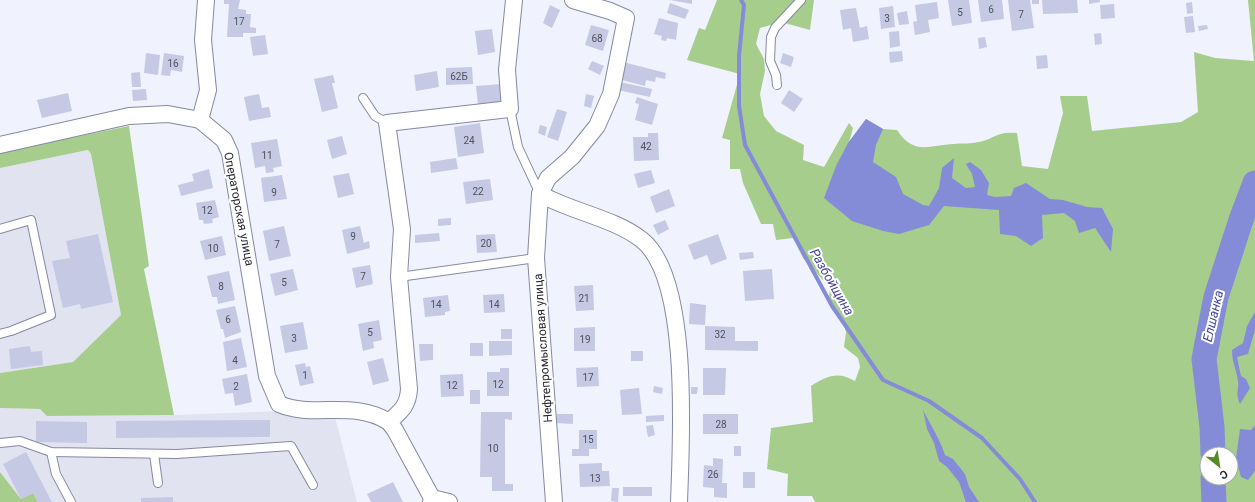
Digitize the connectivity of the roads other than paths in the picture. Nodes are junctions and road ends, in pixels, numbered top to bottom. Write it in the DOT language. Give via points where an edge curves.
graph roads {
  1 [pos="206,0"];
  2 [pos="514,0"];
  3 [pos="573,0"];
  4 [pos="801,0"];
  5 [pos="778,85"];
  6 [pos="363,98"];
  7 [pos="510,109"];
  8 [pos="200,120"];
  9 [pos="387,123"];
  10 [pos="0,145"];
  11 [pos="540,194"];
  12 [pos="0,229"];
  13 [pos="536,258"];
  14 [pos="400,277"];
  15 [pos="0,334"];
  16 [pos="389,422"];
  17 [pos="0,443"];
  18 [pos="51,452"];
  19 [pos="154,454"];
  20 [pos="158,483"];
  21 [pos="313,485"];
  22 [pos="432,500"];
  23 [pos="71,502"];
  24 [pos="449,502"];
  25 [pos="554,502"];
  26 [pos="680,502"];
  1 -- 8 [label="street" via="203,40 208,90"];
  2 -- 7 [label="street" via="507,70"];
  3 -- 11 [label="street" via="626,18 611,94 597,126 572,157 548,178"];
  4 -- 5 [label="lane" via="775,28 771,37 770,61"];
  6 -- 9 [label="lane" via="375,116"];
  7 -- 9 [label="street"];
  7 -- 11 [label="lane" via="518,147"];
  8 -- 10 [label="street" via="168,114 129,116"];
  8 -- 16 [label="street, Операторская улица" via="224,140 230,152 267,376 279,404 293,410 343,408 377,414"];
  9 -- 14 [label="street" via="402,229"];
  11 -- 13 [label="street, Нефтепромысловая улица"];
  11 -- 26 [label="street" via="558,204 616,225 642,240 657,258 666,280 679,348 682,416"];
  12 -- 15 [label="lane" via="31,220 52,315"];
  13 -- 14 [label="lane"];
  13 -- 25 [label="street, Нефтепромысловая улица"];
  14 -- 16 [label="street" via="409,399"];
  16 -- 22 [label="street" via="396,430"];
  17 -- 18 [label="lane" via="20,441"];
  18 -- 19 [label="lane"];
  18 -- 23 [label="lane" via="56,474"];
  19 -- 20 [label="lane"];
  19 -- 21 [label="lane" via="291,446"];
  22 -- 24 [label="street"];
}
